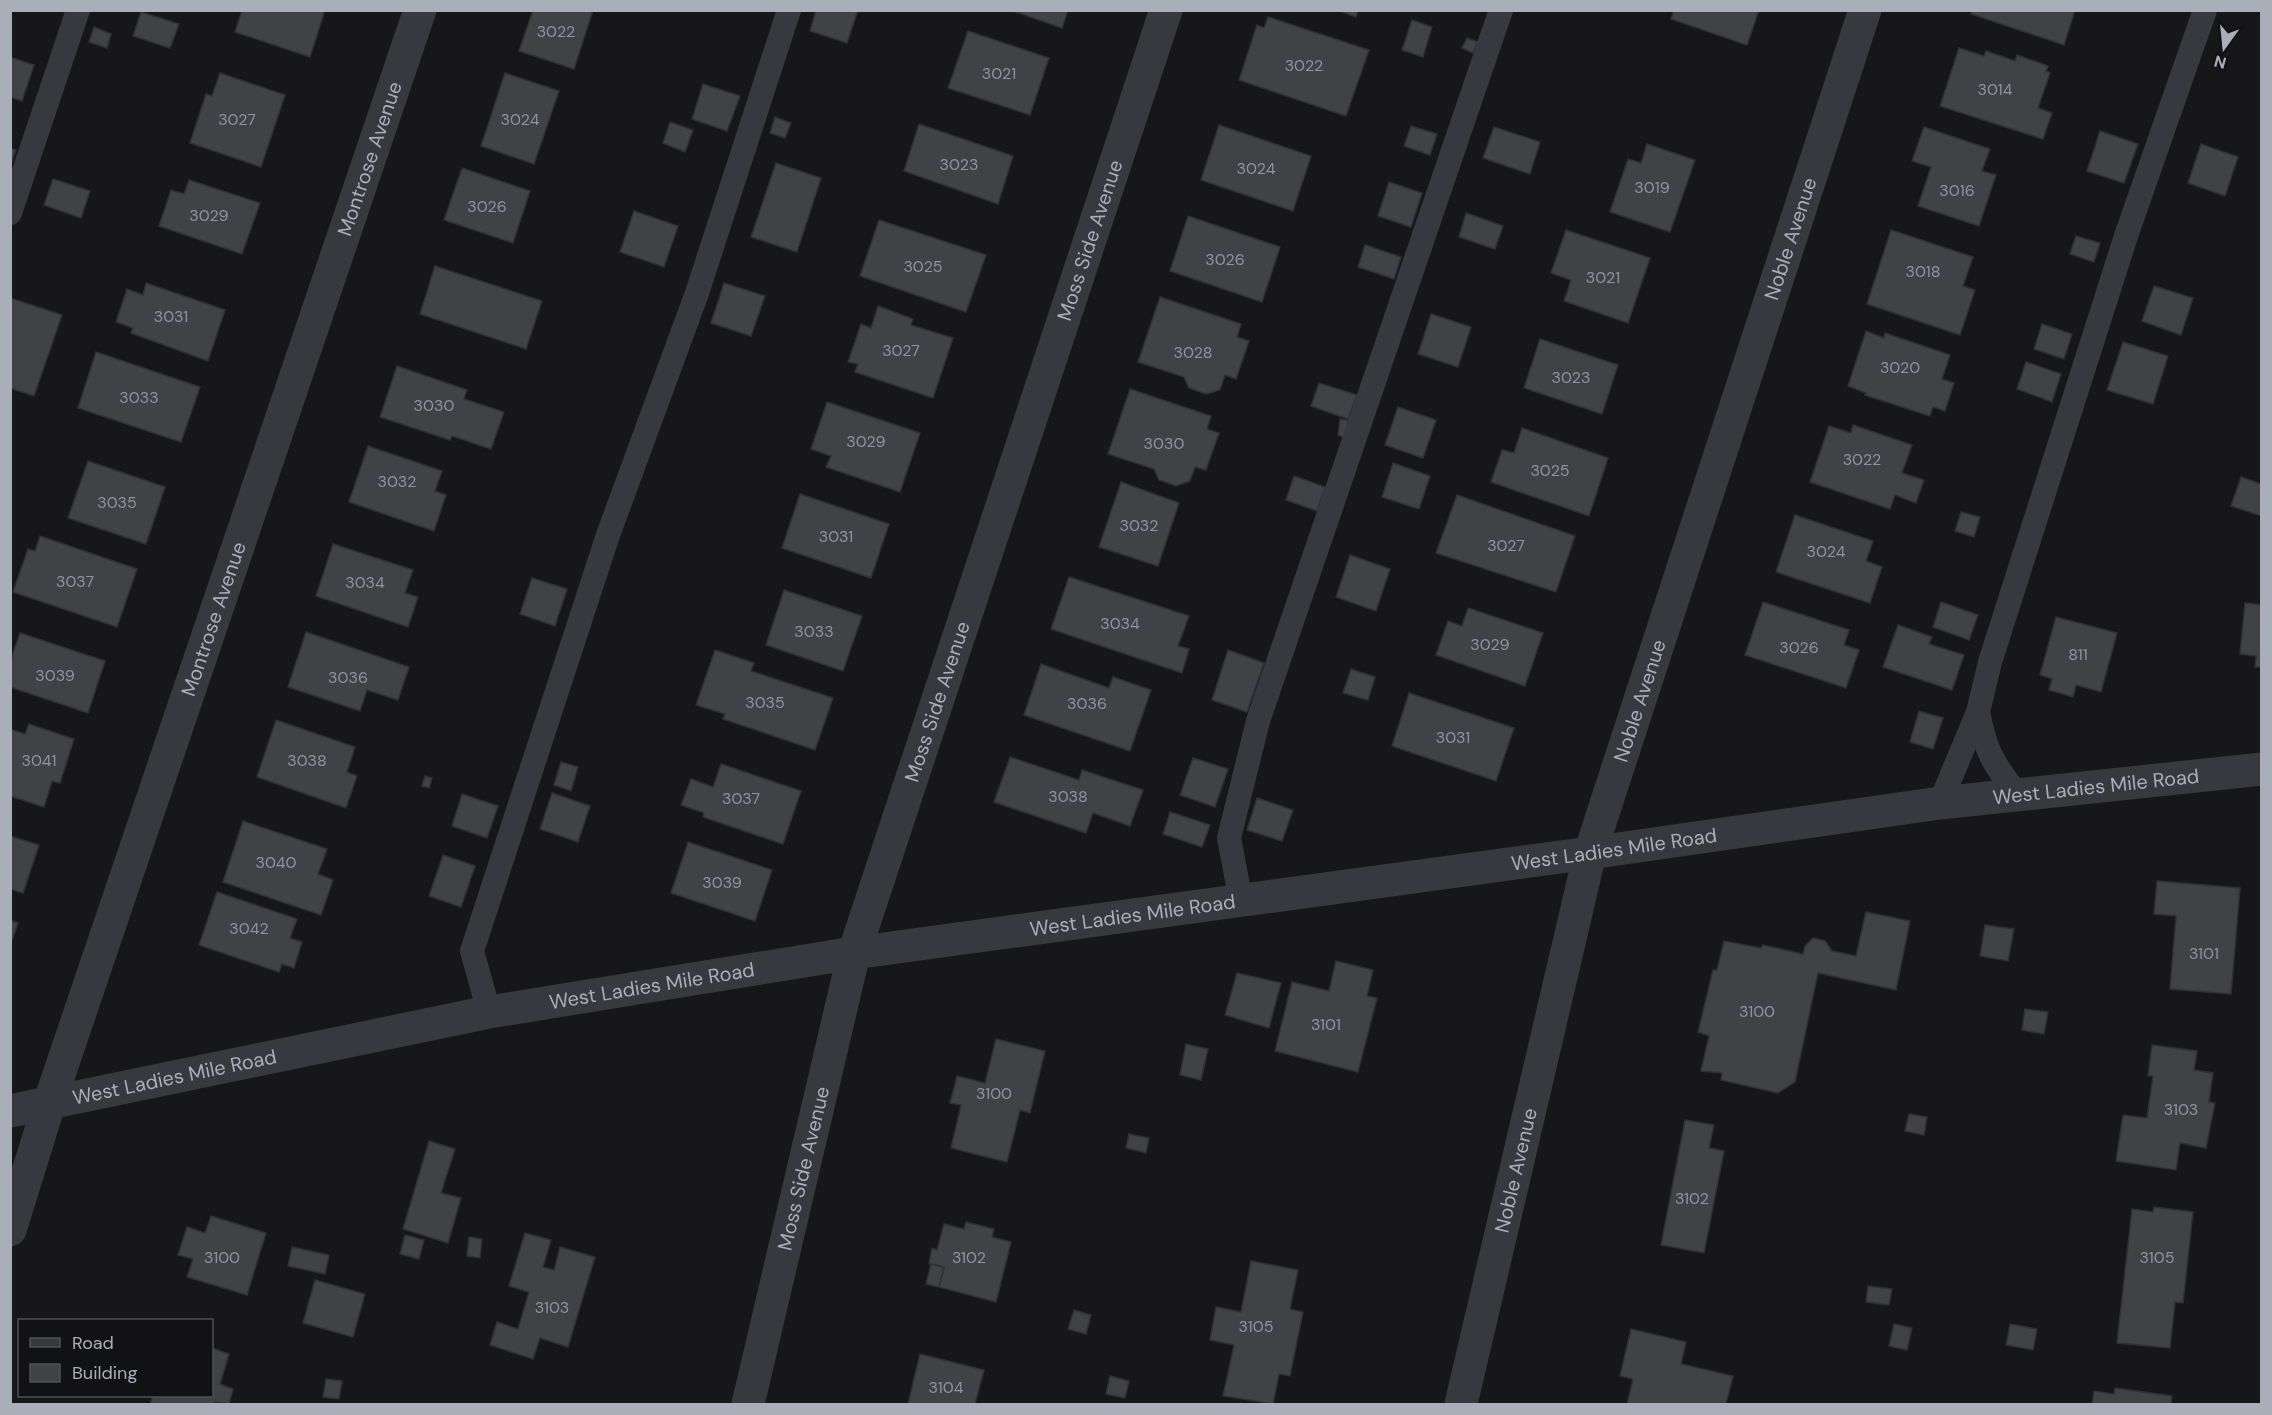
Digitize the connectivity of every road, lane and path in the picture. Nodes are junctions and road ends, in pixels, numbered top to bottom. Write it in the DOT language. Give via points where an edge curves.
graph roads {
  1 [pos="78,10"];
  2 [pos="420,10"];
  3 [pos="789,10"];
  4 [pos="1166,10"];
  5 [pos="1501,10"];
  6 [pos="1865,10"];
  7 [pos="2205,10"];
  8 [pos="10,213"];
  9 [pos="1978,712"];
  10 [pos="2262,769"];
  11 [pos="2018,795"];
  12 [pos="1940,803"];
  13 [pos="1590,853"];
  14 [pos="1241,901"];
  15 [pos="854,953"];
  16 [pos="489,1012"];
  17 [pos="50,1101"];
  18 [pos="10,1111"];
  19 [pos="10,1230"];
  20 [pos="748,1404"];
  21 [pos="1461,1404"];
  1 -- 8 [label="lane"];
  2 -- 17 [label="street, Montrose Avenue"];
  3 -- 16 [label="lane" via="697,293 608,535 472,951"];
  4 -- 15 [label="street, Moss Side Avenue"];
  5 -- 14 [label="lane" via="1258,721 1229,837"];
  6 -- 13 [label="street, Noble Avenue"];
  7 -- 9 [label="lane" via="2126,236 1990,662"];
  9 -- 11 [label="lane" via="1984,742 1996,767"];
  9 -- 12 [label="lane"];
  10 -- 11 [label="street, West Ladies Mile Road"];
  11 -- 12 [label="street, West Ladies Mile Road"];
  12 -- 13 [label="street, West Ladies Mile Road"];
  13 -- 14 [label="street, West Ladies Mile Road"];
  13 -- 21 [label="street, Noble Avenue"];
  14 -- 15 [label="street, West Ladies Mile Road"];
  15 -- 16 [label="street, West Ladies Mile Road"];
  15 -- 20 [label="street, Moss Side Avenue"];
  16 -- 17 [label="street, West Ladies Mile Road"];
  17 -- 18 [label="street, West Ladies Mile Road"];
  17 -- 19 [label="street, Montrose Avenue"];
}
